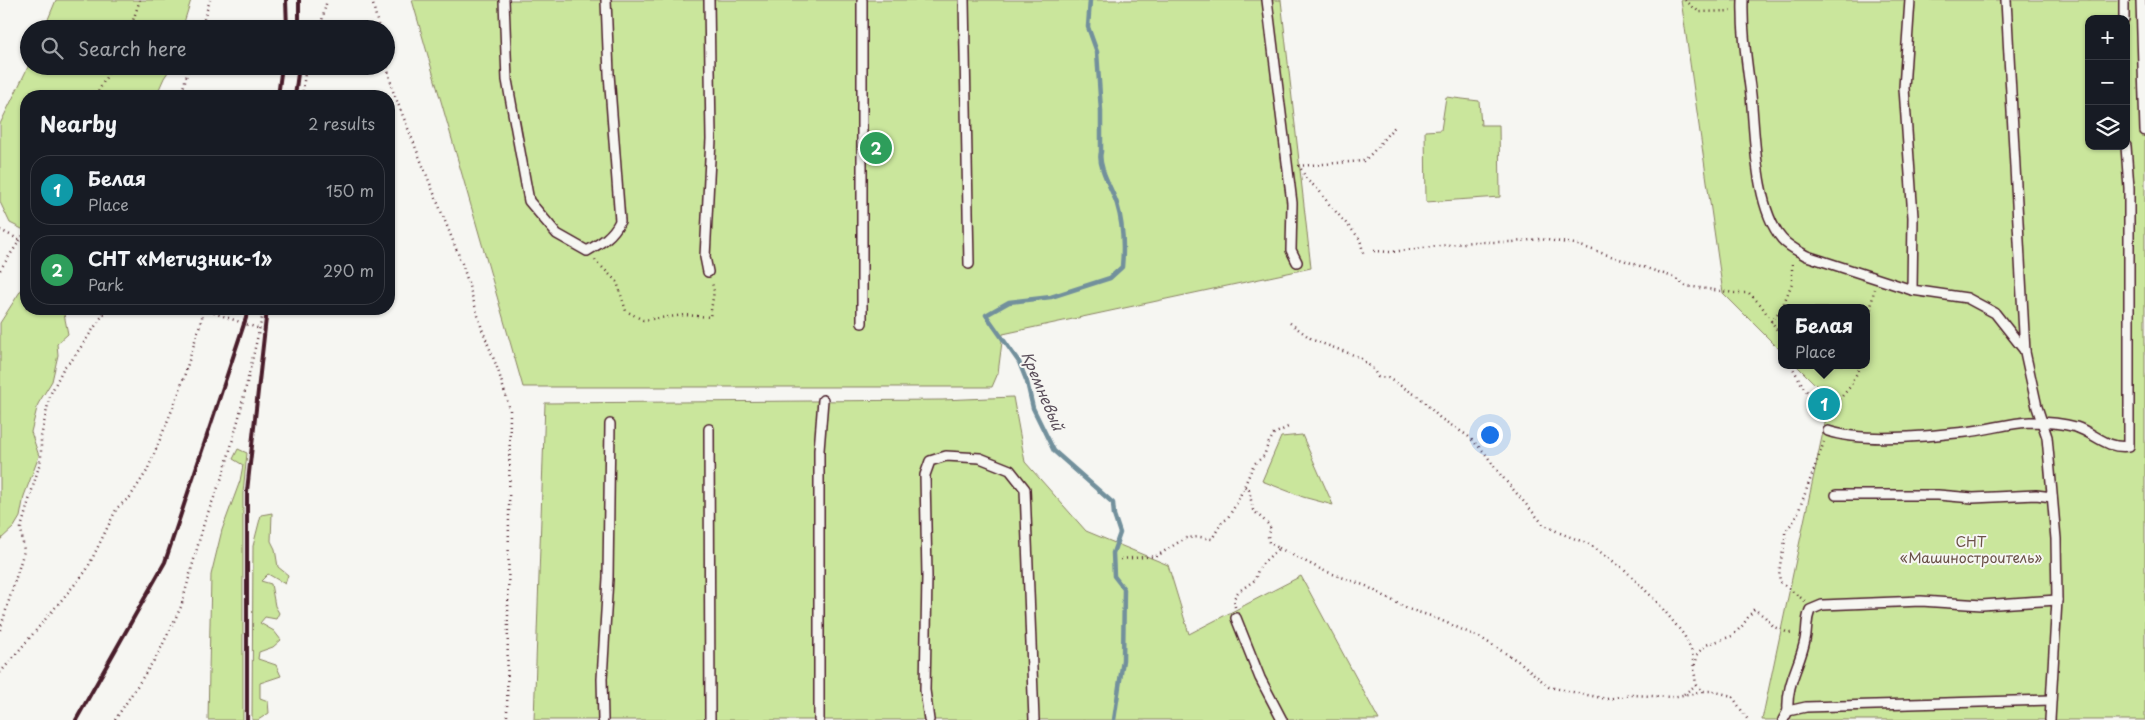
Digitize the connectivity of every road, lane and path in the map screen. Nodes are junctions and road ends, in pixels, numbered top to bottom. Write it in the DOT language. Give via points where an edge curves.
graph roads {
  1 [pos="140,0"];
  2 [pos="210,0"];
  3 [pos="327,0"];
  4 [pos="372,0"];
  5 [pos="504,0"];
  6 [pos="606,0"];
  7 [pos="709,0"];
  8 [pos="862,0"];
  9 [pos="964,0"];
  10 [pos="1267,0"];
  11 [pos="1685,0"];
  12 [pos="1743,0"];
  13 [pos="1910,0"];
  14 [pos="2006,0"];
  15 [pos="2124,0"];
  16 [pos="2141,0"];
  17 [pos="1743,11"];
  18 [pos="2124,15"];
  19 [pos="133,20"];
  20 [pos="204,20"];
  21 [pos="322,20"];
  22 [pos="377,20"];
  23 [pos="2143,29"];
  24 [pos="107,75"];
  25 [pos="187,75"];
  26 [pos="305,75"];
  27 [pos="389,75"];
  28 [pos="99,90"];
  29 [pos="183,90"];
  30 [pos="303,90"];
  31 [pos="393,90"];
  32 [pos="395,96"];
  33 [pos="1396,126"];
  34 [pos="2145,131"];
  35 [pos="2126,150"];
  36 [pos="1288,164"];
  37 [pos="1298,166"];
  38 [pos="0,230"];
  39 [pos="20,240"];
  40 [pos="1791,248"];
  41 [pos="587,251"];
  42 [pos="1374,251"];
  43 [pos="1364,256"];
  44 [pos="1297,262"];
  45 [pos="969,264"];
  46 [pos="0,270"];
  47 [pos="708,272"];
  48 [pos="1876,278"];
  49 [pos="1912,290"];
  50 [pos="1784,304"];
  51 [pos="1778,313"];
  52 [pos="103,315"];
  53 [pos="202,315"];
  54 [pos="220,315"];
  55 [pos="263,315"];
  56 [pos="1870,315"];
  57 [pos="1771,322"];
  58 [pos="862,323"];
  59 [pos="1290,323"];
  60 [pos="260,329"];
  61 [pos="1778,332"];
  62 [pos="2026,352"];
  63 [pos="1793,369"];
  64 [pos="1859,369"];
  65 [pos="823,400"];
  66 [pos="1826,415"];
  67 [pos="2043,423"];
  68 [pos="610,424"];
  69 [pos="1290,426"];
  70 [pos="709,429"];
  71 [pos="1828,431"];
  72 [pos="1244,486"];
  73 [pos="1836,495"];
  74 [pos="2052,497"];
  75 [pos="1279,548"];
  76 [pos="1122,559"];
  77 [pos="2057,600"];
  78 [pos="1810,610"];
  79 [pos="1236,618"];
  80 [pos="1806,621"];
  81 [pos="0,630"];
  82 [pos="1694,667"];
  83 [pos="0,673"];
  84 [pos="1696,685"];
  85 [pos="1704,691"];
  86 [pos="1683,695"];
  87 [pos="2050,700"];
  88 [pos="1788,711"];
  89 [pos="115,720"];
  90 [pos="506,720"];
  91 [pos="603,720"];
  92 [pos="710,720"];
  93 [pos="819,720"];
  94 [pos="929,720"];
  95 [pos="1034,720"];
  96 [pos="1282,720"];
  97 [pos="1748,720"];
  98 [pos="1783,720"];
  99 [pos="2050,720"];
  1 -- 19 [label="path"];
  2 -- 20 [label="path"];
  3 -- 21 [label="path"];
  4 -- 22 [label="path"];
  5 -- 41 [label="lane" via="507,80 530,201 557,234"];
  6 -- 41 [label="lane" via="620,221 615,232"];
  7 -- 47 [label="lane" via="711,139"];
  8 -- 58 [label="lane"];
  9 -- 45 [label="lane"];
  10 -- 36 [label="lane"];
  11 -- 17 [label="path" via="1699,12"];
  12 -- 17 [label="lane"];
  13 -- 49 [label="lane" via="1904,88 1913,217"];
  14 -- 62 [label="lane"];
  15 -- 18 [label="lane"];
  16 -- 23 [label="lane"];
  17 -- 40 [label="lane" via="1757,174 1771,220"];
  23 -- 34 [label="lane"];
  24 -- 28 [label="path"];
  25 -- 29 [label="path"];
  26 -- 30 [label="path"];
  27 -- 31 [label="path"];
  32 -- 90 [label="path" via="463,266 510,410"];
  33 -- 37 [label="path" via="1363,161"];
  35 -- 67 [label="lane" via="2129,446 2118,448 2077,428"];
  36 -- 37 [label="path"];
  36 -- 44 [label="lane" via="1292,203 1291,250"];
  37 -- 43 [label="path" via="1360,239"];
  38 -- 39 [label="path"];
  39 -- 46 [label="path"];
  40 -- 48 [label="lane" via="1831,265"];
  40 -- 50 [label="path" via="1792,283"];
  41 -- 47 [label="path" via="617,282 626,311 643,320 685,315 710,317 714,291"];
  42 -- 57 [label="path" via="1540,239 1575,244 1673,276 1686,286 1749,293"];
  48 -- 49 [label="lane"];
  48 -- 56 [label="path"];
  49 -- 62 [label="lane" via="1967,298 1995,313"];
  51 -- 57 [label="path"];
  52 -- 81 [label="path" via="64,367 50,395 41,437 41,459 21,528 24,551"];
  53 -- 83 [label="path" via="180,393 147,471 130,497 117,508 86,571"];
  54 -- 60 [label="path"];
  55 -- 60 [label="path"];
  57 -- 61 [label="path"];
  59 -- 82 [label="path" via="1313,340 1359,357 1378,377 1388,378 1419,397 1440,418 1468,436 1543,524 1589,544 1624,569 1659,604 1684,635 1692,652"];
  60 -- 89 [label="path" via="224,472 204,523 180,607 158,654"];
  62 -- 67 [label="lane"];
  63 -- 66 [label="path"];
  64 -- 66 [label="path" via="1850,387"];
  65 -- 93 [label="lane" via="819,450"];
  66 -- 71 [label="path"];
  67 -- 71 [label="lane" via="1910,436 1860,437"];
  67 -- 74 [label="lane"];
  68 -- 91 [label="lane"];
  69 -- 72 [label="path" via="1274,434"];
  70 -- 92 [label="lane"];
  71 -- 78 [label="path" via="1796,518 1785,532 1786,544 1778,569 1780,582 1804,600"];
  72 -- 75 [label="path" via="1250,490 1252,510 1271,529 1270,543"];
  72 -- 76 [label="path" via="1237,503 1212,540 1186,538 1157,556"];
  73 -- 74 [label="lane"];
  74 -- 77 [label="lane"];
  75 -- 79 [label="path" via="1264,562 1255,580 1234,598"];
  75 -- 86 [label="path" via="1322,570 1366,586 1408,609 1481,638 1521,663 1549,687 1607,699 1631,695"];
  77 -- 78 [label="lane" via="1982,605 1921,600 1822,605"];
  77 -- 87 [label="lane"];
  78 -- 80 [label="lane"];
  79 -- 96 [label="lane" via="1260,678"];
  80 -- 82 [label="path" via="1789,633 1774,627 1765,616 1754,610 1732,636 1706,645 1698,654"];
  80 -- 88 [label="lane" via="1806,640 1787,696"];
  82 -- 84 [label="path"];
  84 -- 85 [label="path"];
  84 -- 86 [label="path"];
  85 -- 86 [label="path"];
  85 -- 97 [label="path" via="1732,696"];
  87 -- 88 [label="lane" via="1806,707"];
  87 -- 99 [label="lane"];
  88 -- 98 [label="lane"];
  94 -- 95 [label="lane" via="925,690 928,576 925,475 930,461 946,456 980,458 1010,470 1025,490"];
}
